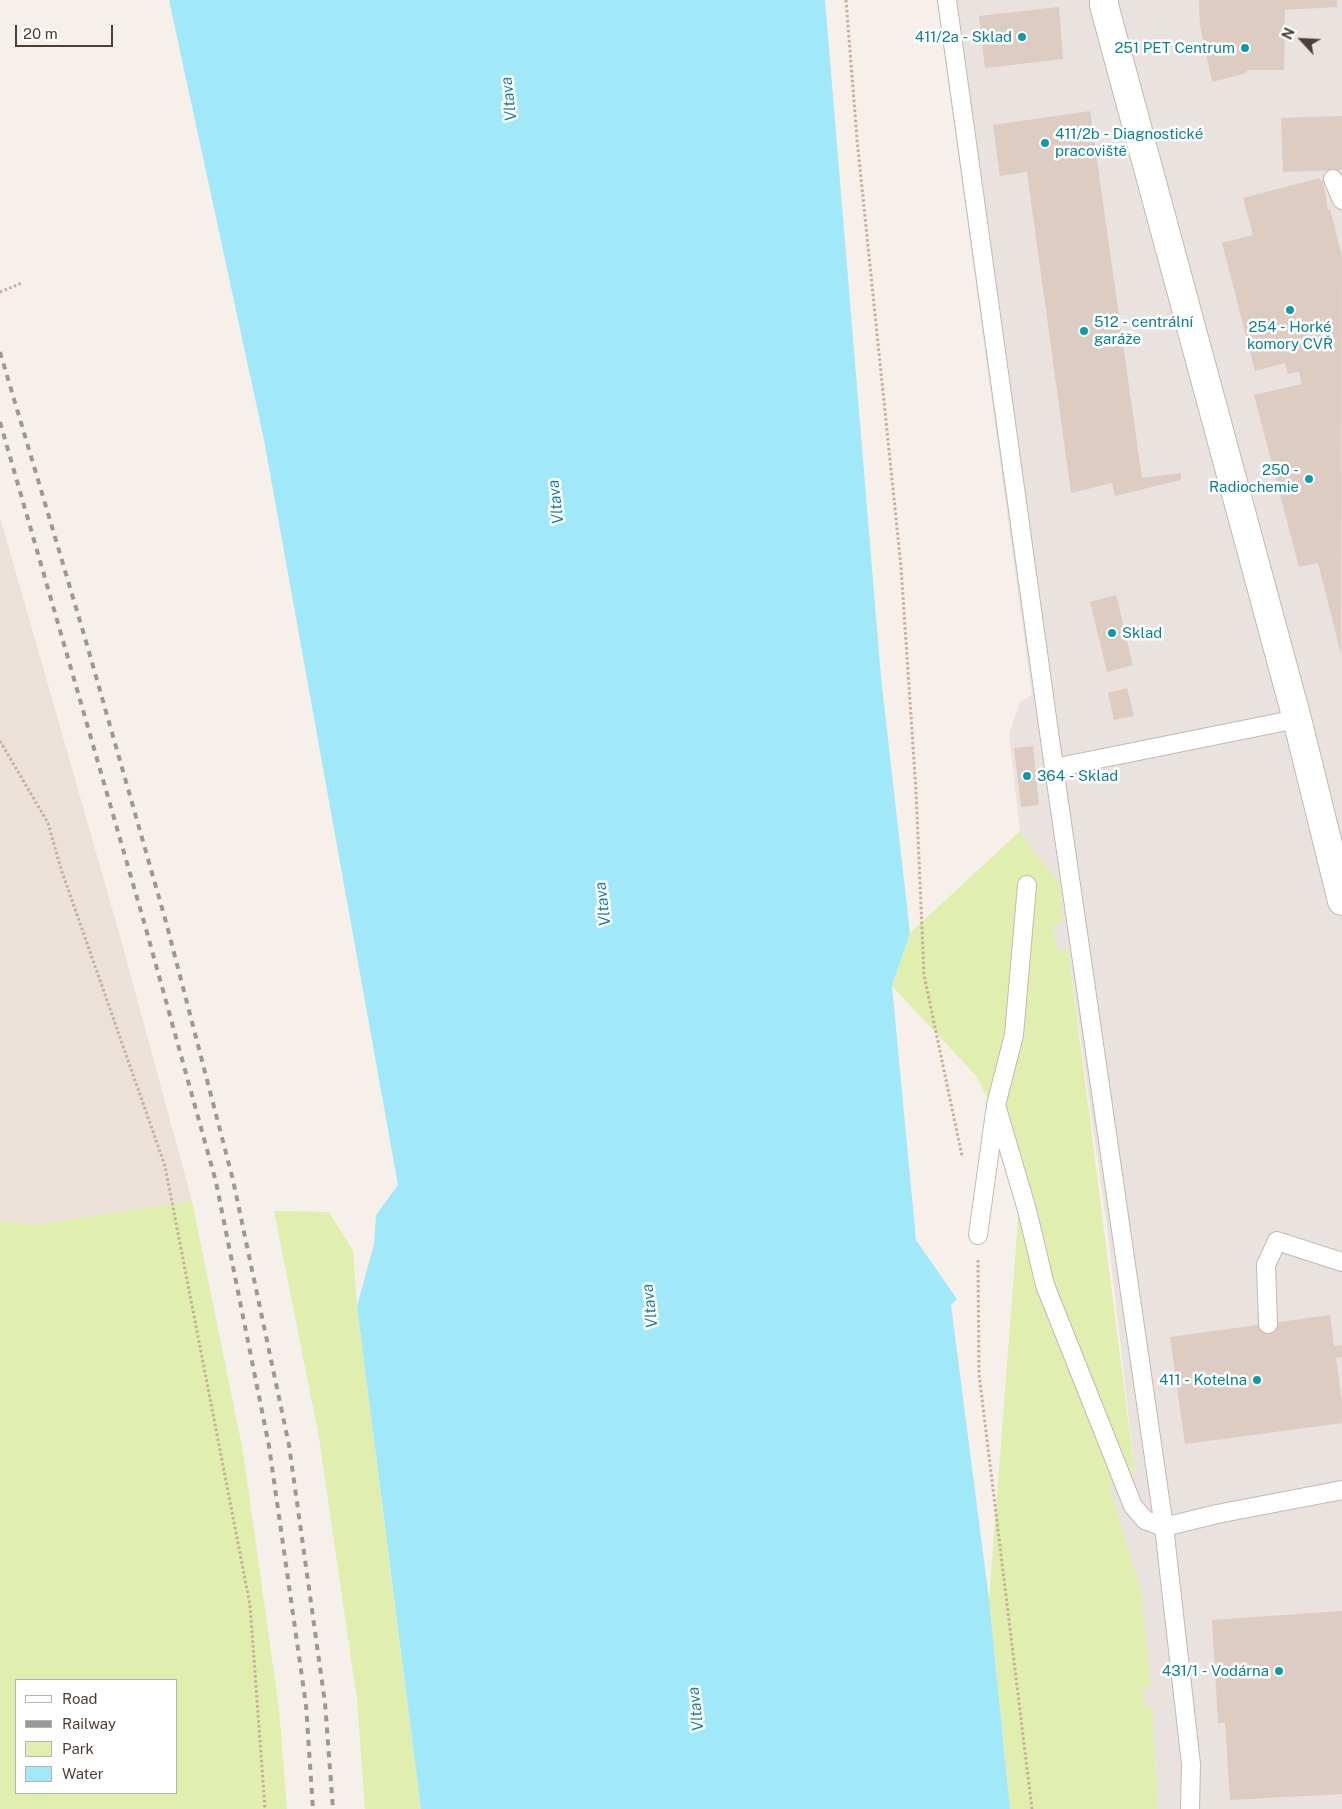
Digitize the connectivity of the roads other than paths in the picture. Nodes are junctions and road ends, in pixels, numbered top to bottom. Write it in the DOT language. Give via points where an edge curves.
graph roads {
  1 [pos="947,0"];
  2 [pos="1104,0"];
  3 [pos="1333,179"];
  4 [pos="1342,200"];
  5 [pos="1296,719"];
  6 [pos="1054,768"];
  7 [pos="1027,885"];
  8 [pos="1342,901"];
  9 [pos="996,1105"];
  10 [pos="978,1235"];
  11 [pos="1342,1262"];
  12 [pos="1268,1324"];
  13 [pos="1342,1490"];
  14 [pos="1164,1527"];
  15 [pos="1190,1809"];
  1 -- 6 [label="lane"];
  2 -- 5 [label="street"];
  3 -- 4 [label="lane"];
  5 -- 6 [label="lane"];
  5 -- 8 [label="street"];
  6 -- 14 [label="lane"];
  7 -- 9 [label="lane" via="1014,1035"];
  9 -- 10 [label="lane"];
  9 -- 14 [label="lane" via="1045,1285 1114,1459 1133,1506 1145,1520"];
  11 -- 12 [label="lane" via="1277,1241 1266,1265"];
  13 -- 14 [label="lane"];
  14 -- 15 [label="lane" via="1191,1764"];
}
